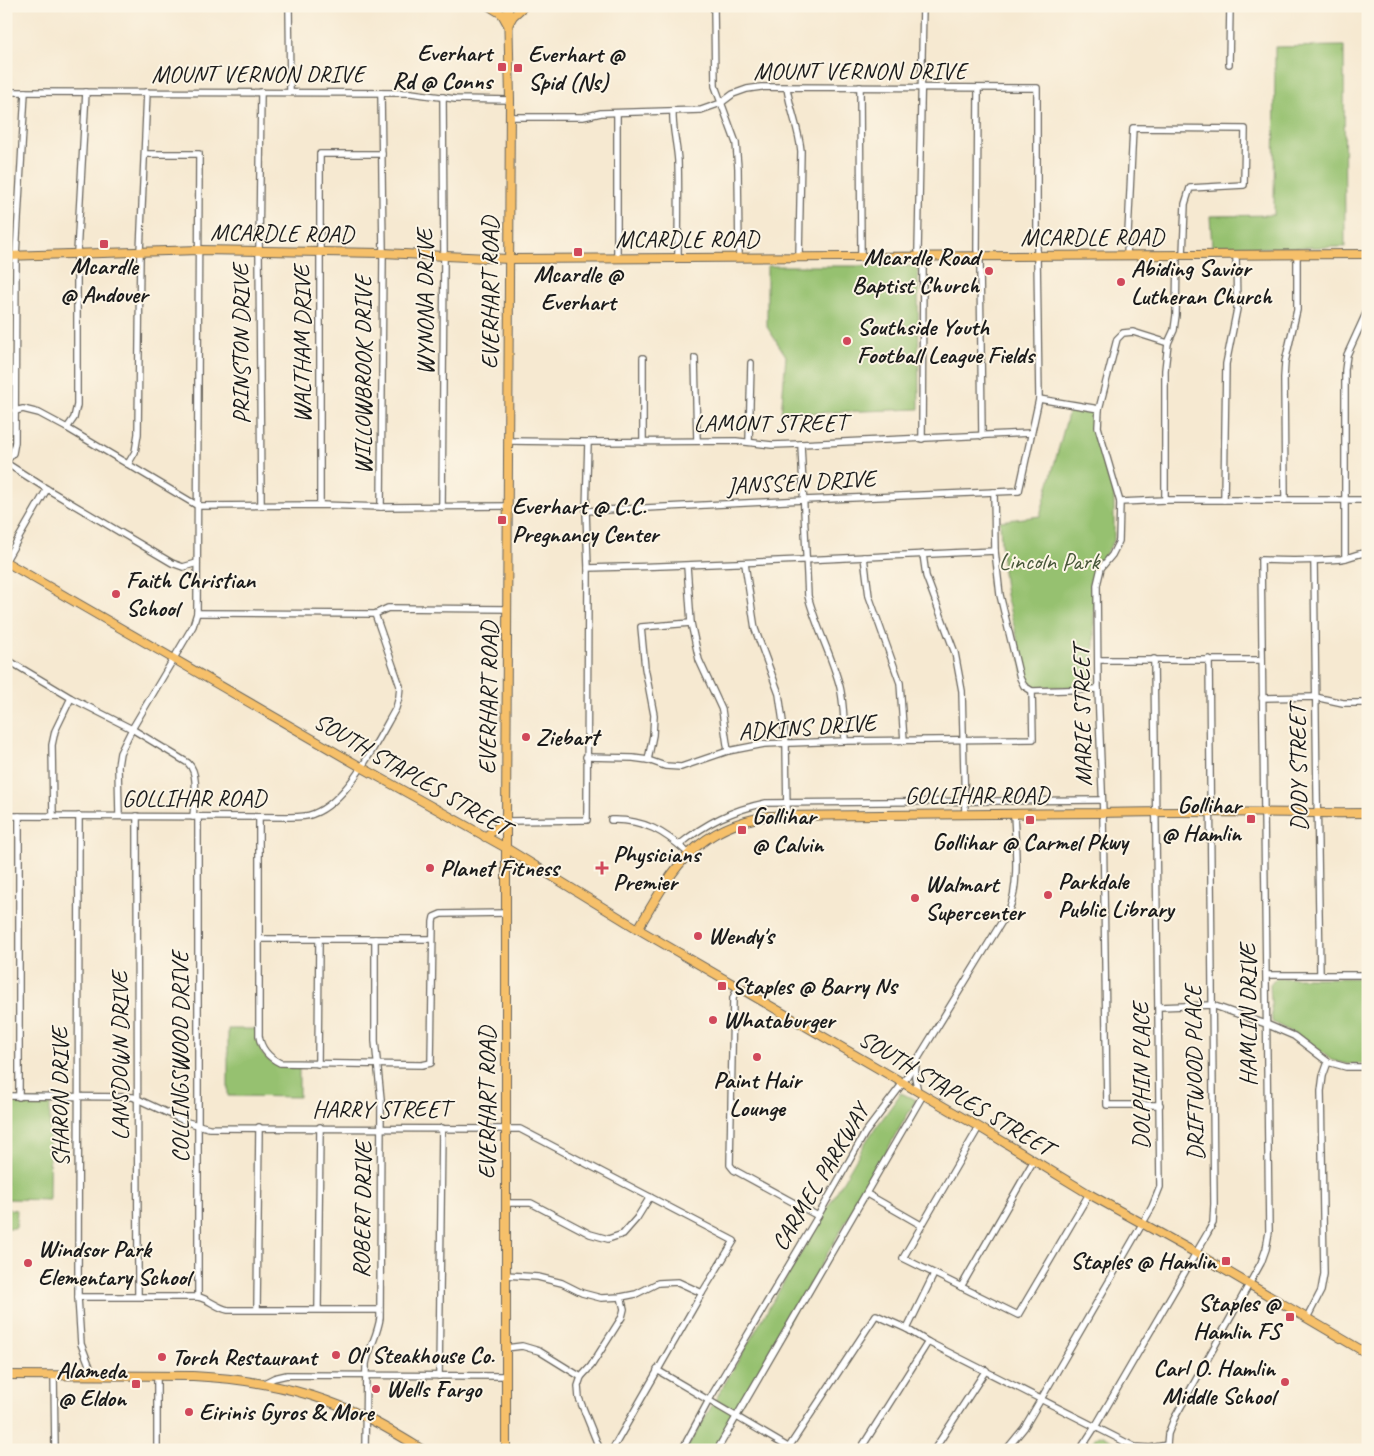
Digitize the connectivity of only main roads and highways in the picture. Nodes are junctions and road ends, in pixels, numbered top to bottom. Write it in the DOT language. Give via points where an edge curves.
graph roads {
  1 [pos="489,6"];
  2 [pos="508,6"];
  3 [pos="524,6"];
  4 [pos="508,25"];
  5 [pos="1368,254"];
  6 [pos="6,256"];
  7 [pos="509,259"];
  8 [pos="6,561"];
  9 [pos="1368,813"];
  10 [pos="506,819"];
  11 [pos="485,837"];
  12 [pos="506,848"];
  13 [pos="638,929"];
  14 [pos="1368,1354"];
  15 [pos="6,1375"];
  16 [pos="423,1450"];
  17 [pos="506,1450"];
  1 -- 4 [label="main road" via="502,14"];
  2 -- 4 [label="main road, EVERHART ROAD"];
  3 -- 4 [label="main road"];
  4 -- 7 [label="main road, EVERHART ROAD"];
  5 -- 7 [label="main road, MCARDLE ROAD"];
  6 -- 7 [label="main road, MCARDLE ROAD" via="199,250 320,251"];
  7 -- 10 [label="main road, EVERHART ROAD"];
  8 -- 11 [label="main road, SOUTH STAPLES STREET"];
  9 -- 13 [label="main road, GOLLIHAR ROAD" via="1156,811 761,817 715,833 688,853"];
  10 -- 11 [label="main road"];
  10 -- 12 [label="main road, EVERHART ROAD"];
  11 -- 12 [label="main road, SOUTH STAPLES STREET"];
  12 -- 13 [label="main road, SOUTH STAPLES STREET"];
  12 -- 17 [label="main road, EVERHART ROAD"];
  13 -- 14 [label="main road, SOUTH STAPLES STREET"];
  15 -- 16 [label="main road" via="218,1377 264,1383 314,1396 366,1417"];
}
